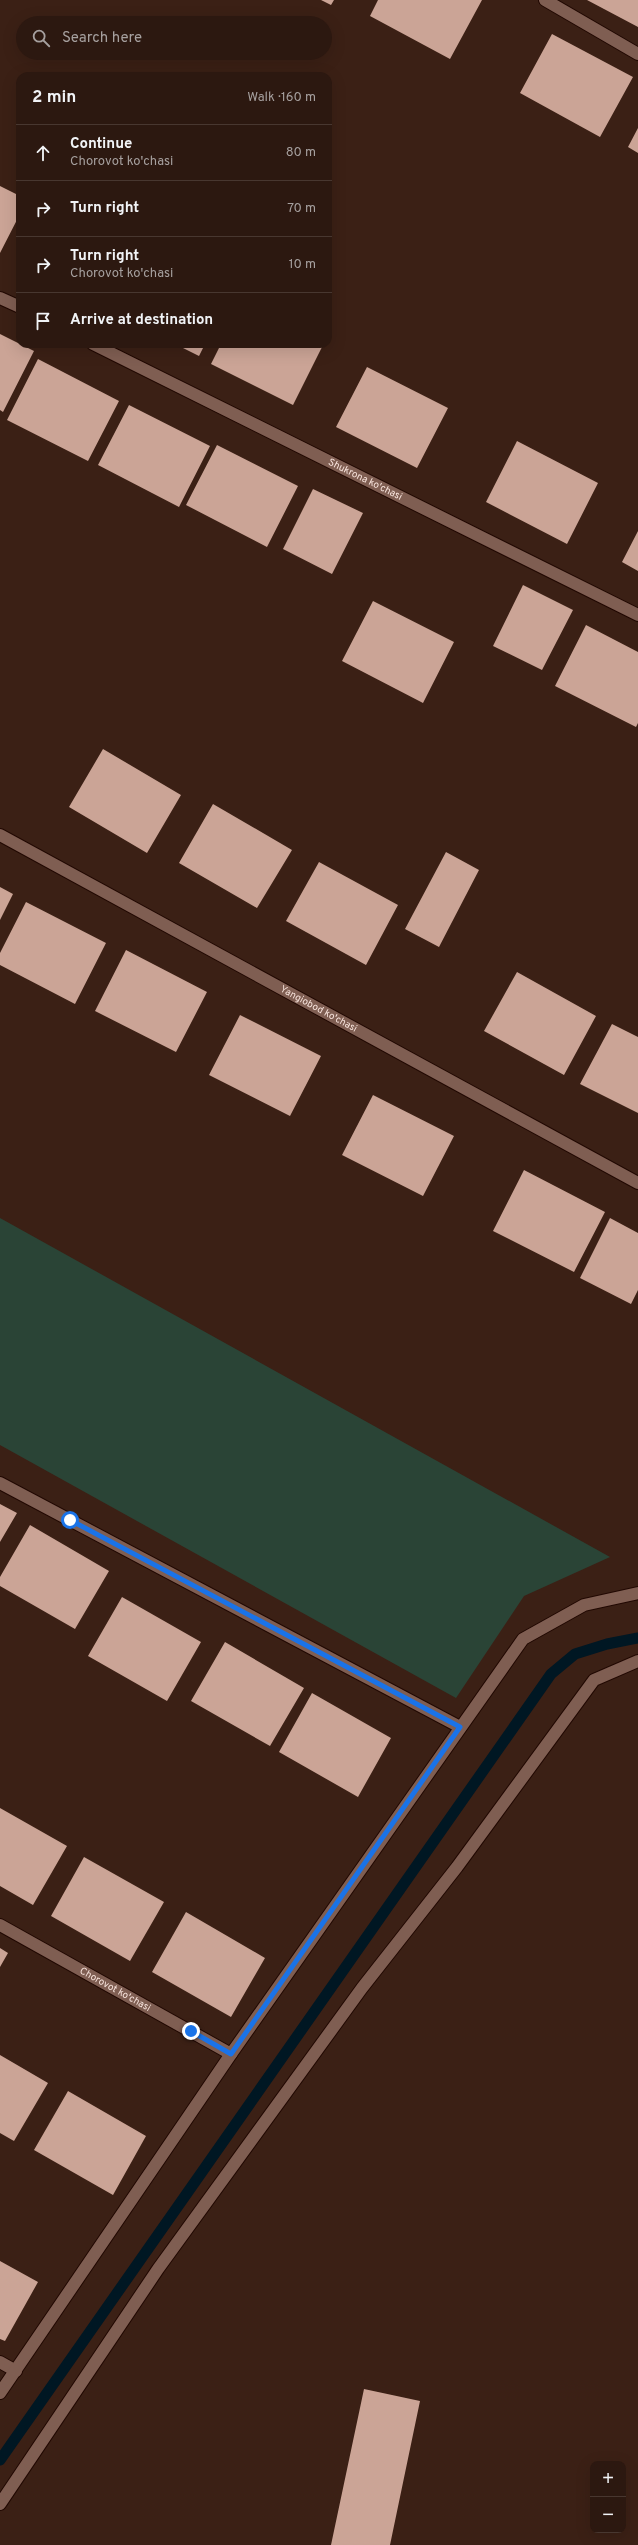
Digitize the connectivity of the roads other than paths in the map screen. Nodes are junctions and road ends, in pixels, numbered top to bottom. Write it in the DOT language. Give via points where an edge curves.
graph roads {
  1 [pos="545,0"];
  2 [pos="638,54"];
  3 [pos="0,298"];
  4 [pos="16,306"];
  5 [pos="101,348"];
  6 [pos="638,615"];
  7 [pos="0,835"];
  8 [pos="638,1183"];
  9 [pos="0,1483"];
  10 [pos="638,1593"];
  11 [pos="638,1661"];
  12 [pos="460,1727"];
  13 [pos="0,1925"];
  14 [pos="231,2054"];
  15 [pos="0,2362"];
  16 [pos="16,2371"];
  17 [pos="0,2393"];
  18 [pos="0,2504"];
  1 -- 2 [label="street"];
  3 -- 4 [label="street"];
  5 -- 6 [label="street, Shukrona ko'chasi"];
  7 -- 8 [label="street, Yangiobod ko'chasi"];
  9 -- 12 [label="street"];
  10 -- 12 [label="street" via="584,1605 524,1639"];
  11 -- 18 [label="street" via="594,1680 457,1867 362,1988 163,2263"];
  12 -- 14 [label="street"];
  13 -- 14 [label="street, Chorovot ko'chasi"];
  14 -- 16 [label="street"];
  15 -- 16 [label="street"];
  16 -- 17 [label="street"];
}
